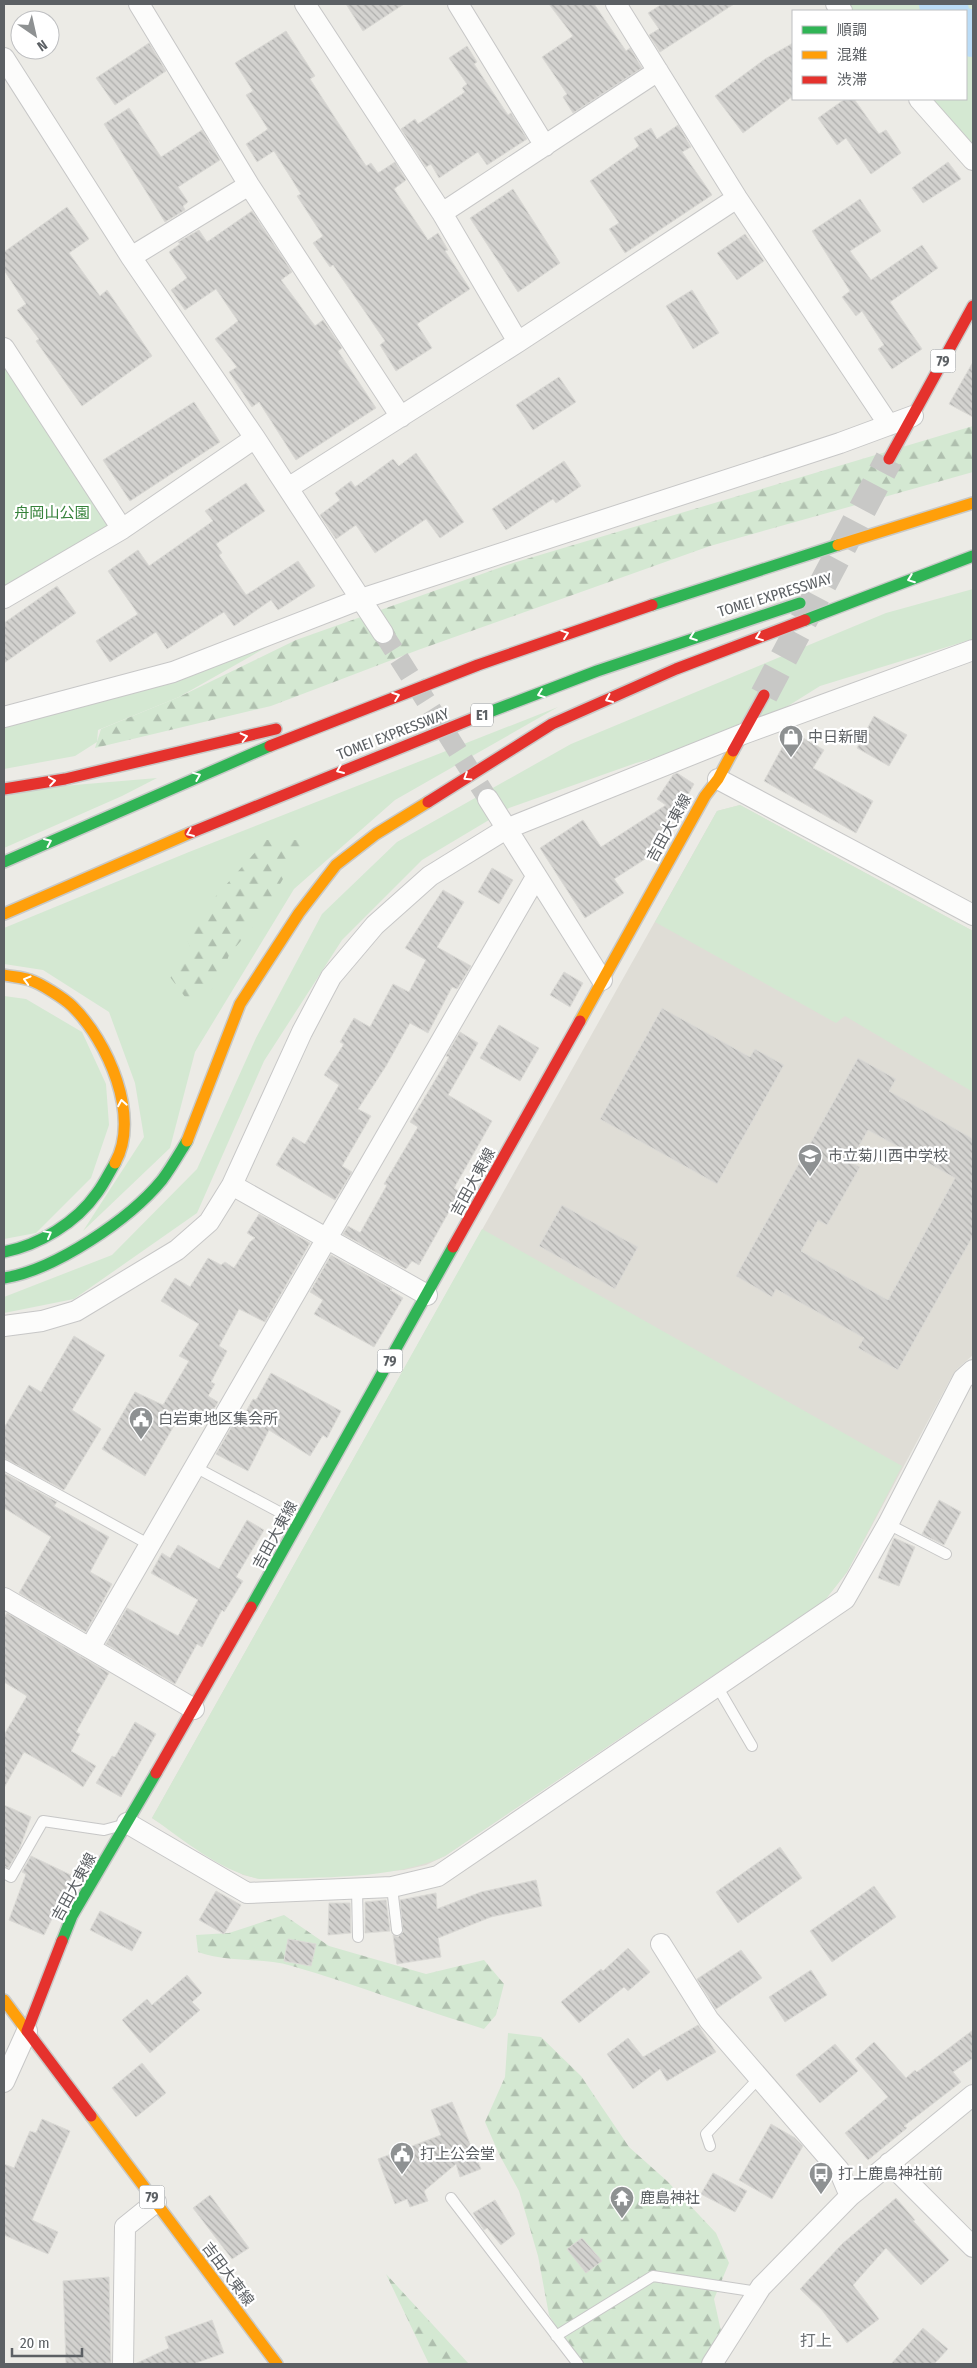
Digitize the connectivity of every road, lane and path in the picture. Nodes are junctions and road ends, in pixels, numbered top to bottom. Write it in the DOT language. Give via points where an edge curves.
graph roads {
  1 [pos="140,4"];
  2 [pos="305,4"];
  3 [pos="458,4"];
  4 [pos="616,4"];
  5 [pos="4,58"];
  6 [pos="658,71"];
  7 [pos="920,100"];
  8 [pos="545,146"];
  9 [pos="973,160"];
  10 [pos="249,185"];
  11 [pos="737,198"];
  12 [pos="442,213"];
  13 [pos="131,257"];
  14 [pos="973,306"];
  15 [pos="518,342"];
  16 [pos="4,348"];
  17 [pos="913,416"];
  18 [pos="400,417"];
  19 [pos="889,425"];
  20 [pos="255,438"];
  21 [pos="889,459"];
  22 [pos="288,488"];
  23 [pos="973,503"];
  24 [pos="122,529"];
  25 [pos="973,549"];
  26 [pos="973,556"];
  27 [pos="887,576"];
  28 [pos="4,598"];
  29 [pos="361,599"];
  30 [pos="811,600"];
  31 [pos="383,633"];
  32 [pos="973,650"];
  33 [pos="764,695"];
  34 [pos="368,706"];
  35 [pos="4,718"];
  36 [pos="743,734"];
  37 [pos="718,779"];
  38 [pos="4,789"];
  39 [pos="488,799"];
  40 [pos="506,829"];
  41 [pos="4,862"];
  42 [pos="536,877"];
  43 [pos="4,914"];
  44 [pos="973,915"];
  45 [pos="4,975"];
  46 [pos="602,980"];
  47 [pos="232,1186"];
  48 [pos="326,1240"];
  49 [pos="4,1252"];
  50 [pos="4,1278"];
  51 [pos="427,1295"];
  52 [pos="4,1326"];
  53 [pos="973,1370"];
  54 [pos="4,1465"];
  55 [pos="194,1467"];
  56 [pos="299,1523"];
  57 [pos="888,1524"];
  58 [pos="150,1545"];
  59 [pos="946,1554"];
  60 [pos="4,1598"];
  61 [pos="90,1648"];
  62 [pos="717,1686"];
  63 [pos="194,1709"];
  64 [pos="752,1746"];
  65 [pos="127,1823"];
  66 [pos="4,1873"];
  67 [pos="392,1887"];
  68 [pos="357,1888"];
  69 [pos="397,1930"];
  70 [pos="358,1937"];
  71 [pos="661,1944"];
  72 [pos="4,2000"];
  73 [pos="27,2031"];
  74 [pos="759,2078"];
  75 [pos="4,2082"];
  76 [pos="973,2095"];
  77 [pos="710,2146"];
  78 [pos="890,2163"];
  79 [pos="850,2196"];
  80 [pos="451,2198"];
  81 [pos="156,2202"];
  82 [pos="973,2247"];
  83 [pos="758,2292"];
  84 [pos="556,2336"];
  85 [pos="123,2364"];
  86 [pos="277,2364"];
  87 [pos="578,2364"];
  88 [pos="712,2364"];
  1 -- 10 [label="street"];
  2 -- 12 [label="street"];
  3 -- 8 [label="street"];
  4 -- 6 [label="street"];
  5 -- 13 [label="street"];
  6 -- 8 [label="street"];
  6 -- 11 [label="street"];
  7 -- 9 [label="street"];
  8 -- 12 [label="street"];
  10 -- 13 [label="street"];
  10 -- 18 [label="street"];
  11 -- 15 [label="street"];
  11 -- 19 [label="street"];
  12 -- 15 [label="street"];
  13 -- 20 [label="street"];
  14 -- 17 [label="main road, 79"];
  15 -- 18 [label="street"];
  16 -- 24 [label="street"];
  17 -- 19 [label="street"];
  17 -- 21 [label="main road, 79"];
  18 -- 22 [label="street"];
  19 -- 29 [label="street" via="840,444"];
  20 -- 22 [label="street"];
  20 -- 24 [label="street"];
  22 -- 29 [label="street"];
  34 -- 23 [label="main road, TOMEI EXPRESSWAY, one-way" via="546,640 732,577"];
  24 -- 28 [label="street"];
  25 -- 27 [label="main road"];
  26 -- 50 [label="main road, one-way" via="676,669 552,724 376,834 336,865 264,964 240,1004 189,1137 162,1180 119,1222 73,1251 17,1276"];
  29 -- 31 [label="street"];
  29 -- 35 [label="street" via="173,672"];
  30 -- 43 [label="main road, TOMEI EXPRESSWAY / E1, one-way" via="696,636 376,755"];
  32 -- 36 [label="street"];
  33 -- 36 [label="main road, 吉田大東線 / 79"];
  38 -- 34 [label="main road, one-way" via="65,780"];
  41 -- 34 [label="main road, TOMEI EXPRESSWAY, one-way" via="160,791"];
  36 -- 37 [label="main road, 吉田大東線 / 79"];
  36 -- 40 [label="street"];
  37 -- 44 [label="street"];
  37 -- 46 [label="main road, 吉田大東線 / 79" via="704,796"];
  39 -- 40 [label="street"];
  40 -- 42 [label="street"];
  40 -- 47 [label="street" via="430,876 375,925 331,977 302,1032"];
  42 -- 46 [label="street"];
  42 -- 48 [label="street"];
  49 -- 45 [label="main road, one-way" via="24,1248 68,1223 97,1194 122,1150 126,1123 105,1049 72,1006 32,980"];
  46 -- 51 [label="main road, 吉田大東線 / 79"];
  47 -- 48 [label="street"];
  47 -- 52 [label="street" via="209,1222 176,1250 118,1287 76,1311 42,1321"];
  48 -- 51 [label="street"];
  48 -- 55 [label="street"];
  51 -- 56 [label="main road, 吉田大東線 / 79"];
  53 -- 57 [label="street" via="963,1379"];
  54 -- 58 [label="lane"];
  55 -- 56 [label="lane"];
  55 -- 58 [label="street"];
  56 -- 63 [label="main road, 吉田大東線 / 79"];
  57 -- 59 [label="lane"];
  57 -- 62 [label="street" via="845,1598"];
  58 -- 61 [label="street"];
  60 -- 61 [label="street"];
  61 -- 63 [label="street"];
  62 -- 64 [label="lane"];
  62 -- 67 [label="street" via="438,1876"];
  63 -- 65 [label="main road, 吉田大東線 / 79"];
  65 -- 66 [label="lane" via="104,1830 43,1821 11,1876"];
  65 -- 68 [label="street" via="247,1893"];
  65 -- 73 [label="main road, 吉田大東線 / 79" via="72,1916"];
  67 -- 68 [label="street"];
  67 -- 69 [label="lane"];
  68 -- 70 [label="lane"];
  71 -- 74 [label="street" via="709,2020"];
  72 -- 73 [label="main road"];
  73 -- 75 [label="street"];
  73 -- 81 [label="main road, 吉田大東線 / 79"];
  74 -- 77 [label="lane" via="706,2134"];
  74 -- 79 [label="street" via="839,2170"];
  76 -- 78 [label="street"];
  78 -- 79 [label="street"];
  78 -- 82 [label="street"];
  79 -- 83 [label="street"];
  80 -- 84 [label="lane"];
  81 -- 85 [label="street" via="125,2227"];
  81 -- 86 [label="main road, 吉田大東線 / 79"];
  83 -- 84 [label="lane" via="653,2276"];
  83 -- 88 [label="street"];
  84 -- 87 [label="lane"];
}
